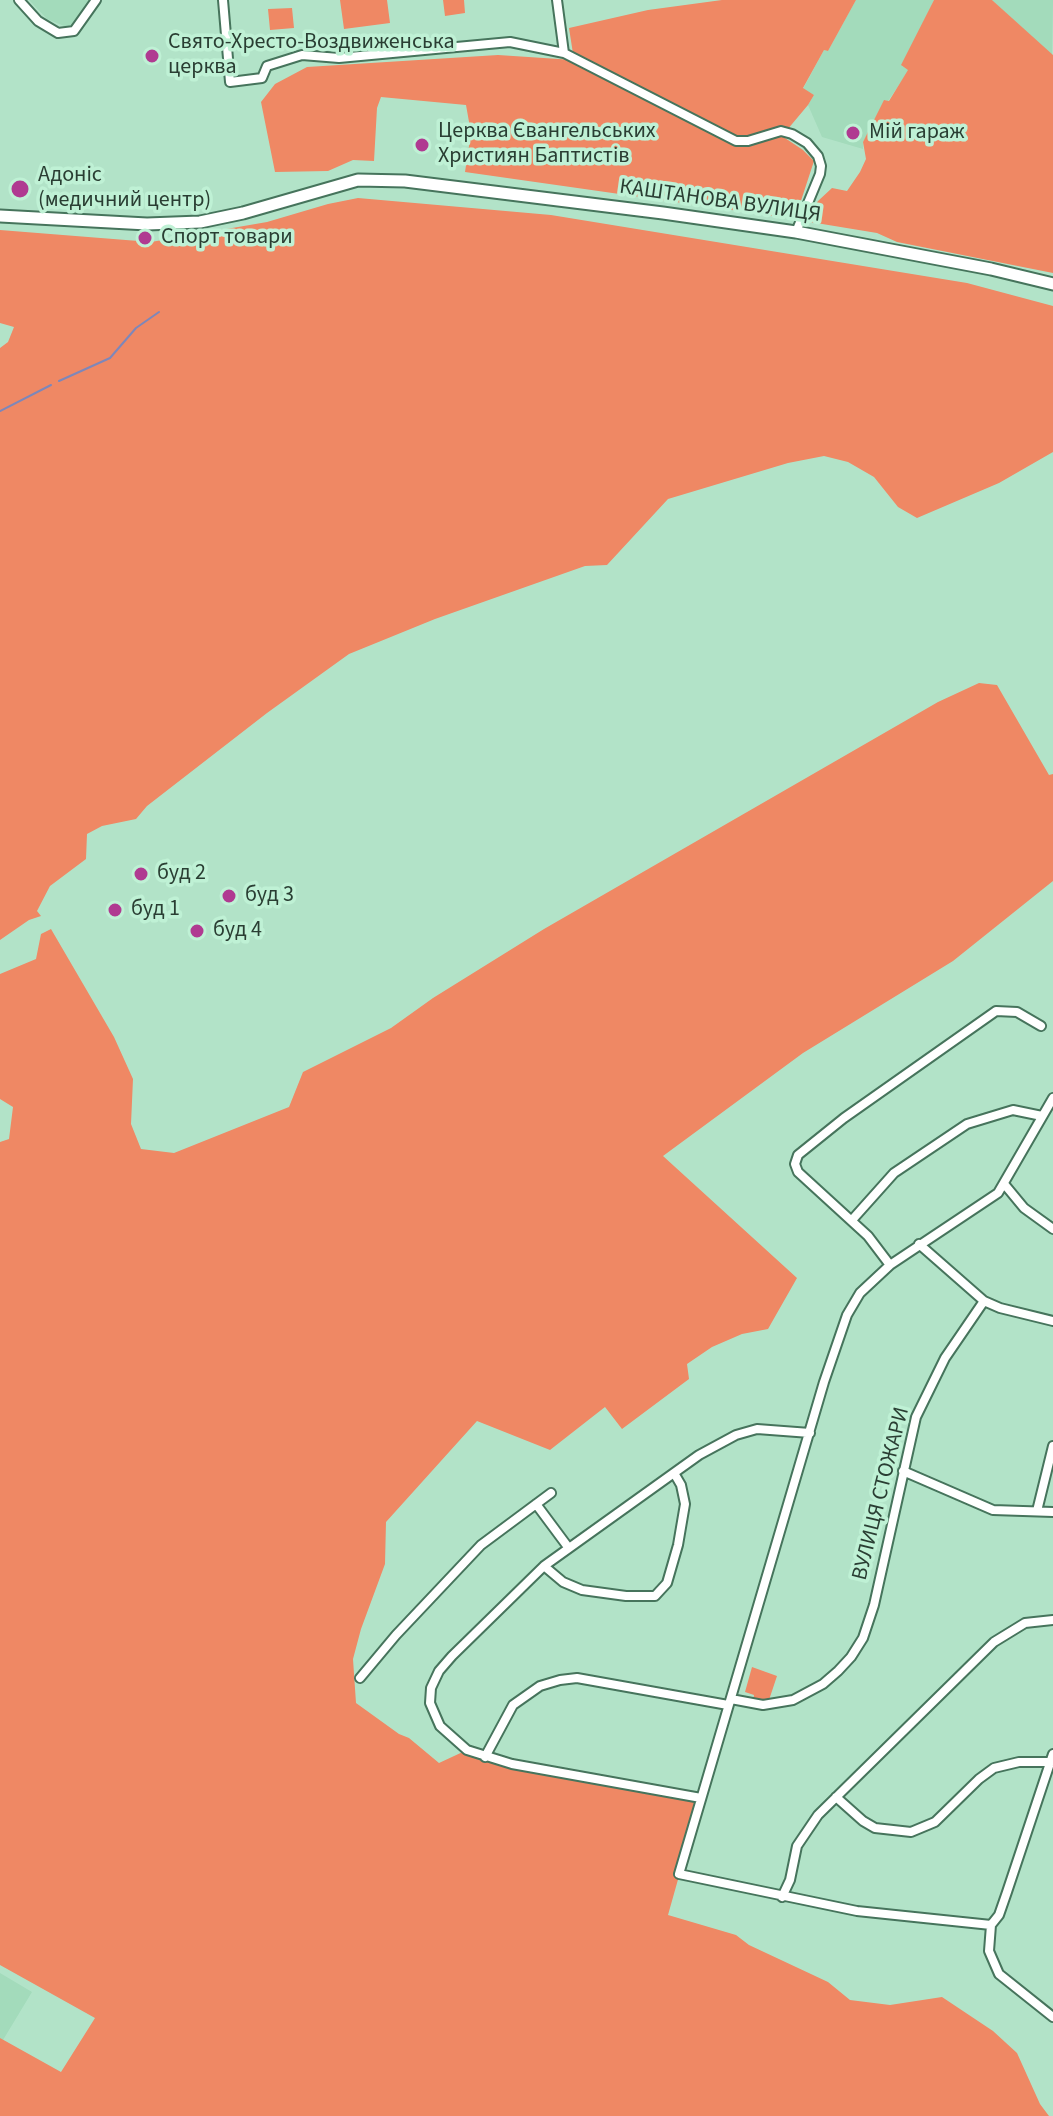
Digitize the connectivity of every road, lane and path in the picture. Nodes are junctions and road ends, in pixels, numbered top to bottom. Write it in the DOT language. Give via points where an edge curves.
graph roads {
  1 [pos="19,0"];
  2 [pos="96,0"];
  3 [pos="223,0"];
  4 [pos="557,0"];
  5 [pos="564,53"];
  6 [pos="0,216"];
  7 [pos="796,232"];
  8 [pos="1053,284"];
  9 [pos="1041,1026"];
  10 [pos="1053,1098"];
  11 [pos="1042,1116"];
  12 [pos="1005,1185"];
  13 [pos="852,1220"];
  14 [pos="1053,1229"];
  15 [pos="919,1244"];
  16 [pos="890,1265"];
  17 [pos="984,1301"];
  18 [pos="1053,1321"];
  19 [pos="810,1433"];
  20 [pos="1053,1446"];
  21 [pos="903,1471"];
  22 [pos="674,1473"];
  23 [pos="551,1493"];
  24 [pos="536,1504"];
  25 [pos="1037,1511"];
  26 [pos="1053,1512"];
  27 [pos="568,1547"];
  28 [pos="544,1566"];
  29 [pos="1053,1620"];
  30 [pos="360,1678"];
  31 [pos="729,1702"];
  32 [pos="485,1757"];
  33 [pos="1052,1758"];
  34 [pos="836,1797"];
  35 [pos="701,1798"];
  36 [pos="782,1897"];
  37 [pos="991,1925"];
  38 [pos="1053,2017"];
  1 -- 2 [label="street" via="58,33 74,31"];
  3 -- 5 [label="street" via="230,82 262,78 267,66 302,55 339,58 510,42"];
  4 -- 5 [label="street"];
  5 -- 7 [label="street" via="736,141 781,131 807,143 818,156 820,174"];
  6 -- 7 [label="main road, КАШТАНОВА ВУЛИЦЯ" via="200,222 358,180 380,180"];
  7 -- 8 [label="main road, КАШТАНОВА ВУЛИЦЯ"];
  9 -- 13 [label="street" via="1017,1012 996,1011 798,1155 798,1172"];
  10 -- 11 [label="street"];
  11 -- 12 [label="street"];
  11 -- 13 [label="street" via="1013,1110 967,1124 894,1173"];
  12 -- 14 [label="street" via="1024,1208"];
  12 -- 15 [label="street" via="985,1204"];
  13 -- 16 [label="street"];
  15 -- 16 [label="street"];
  15 -- 17 [label="street"];
  16 -- 19 [label="street" via="860,1293 847,1315"];
  17 -- 18 [label="street"];
  17 -- 21 [label="street, ВУЛИЦЯ СТОЖАРИ" via="930,1386"];
  19 -- 22 [label="street" via="747,1432"];
  19 -- 31 [label="street"];
  20 -- 25 [label="street"];
  21 -- 25 [label="street" via="993,1510"];
  21 -- 31 [label="street, ВУЛИЦЯ СТОЖАРИ" via="874,1605 851,1657 823,1684 793,1700 763,1705"];
  22 -- 27 [label="street"];
  22 -- 28 [label="street" via="685,1504 667,1583 655,1596 582,1590"];
  23 -- 24 [label="street"];
  24 -- 27 [label="street"];
  24 -- 30 [label="street" via="481,1545"];
  25 -- 26 [label="street"];
  27 -- 28 [label="street"];
  28 -- 32 [label="street" via="452,1656 431,1688 430,1703 440,1726 467,1750"];
  29 -- 34 [label="street" via="1025,1623 994,1642"];
  31 -- 32 [label="street, ВУЛИЦЯ СТОЖАРИ" via="577,1678 560,1680 526,1693 513,1705"];
  31 -- 35 [label="street"];
  32 -- 35 [label="street"];
  33 -- 34 [label="street" via="994,1768 935,1822 911,1832 875,1828"];
  33 -- 37 [label="street" via="999,1915"];
  34 -- 36 [label="street" via="797,1846"];
  35 -- 36 [label="street" via="679,1874"];
  36 -- 37 [label="street"];
  37 -- 38 [label="street" via="989,1951 999,1974"];
}
